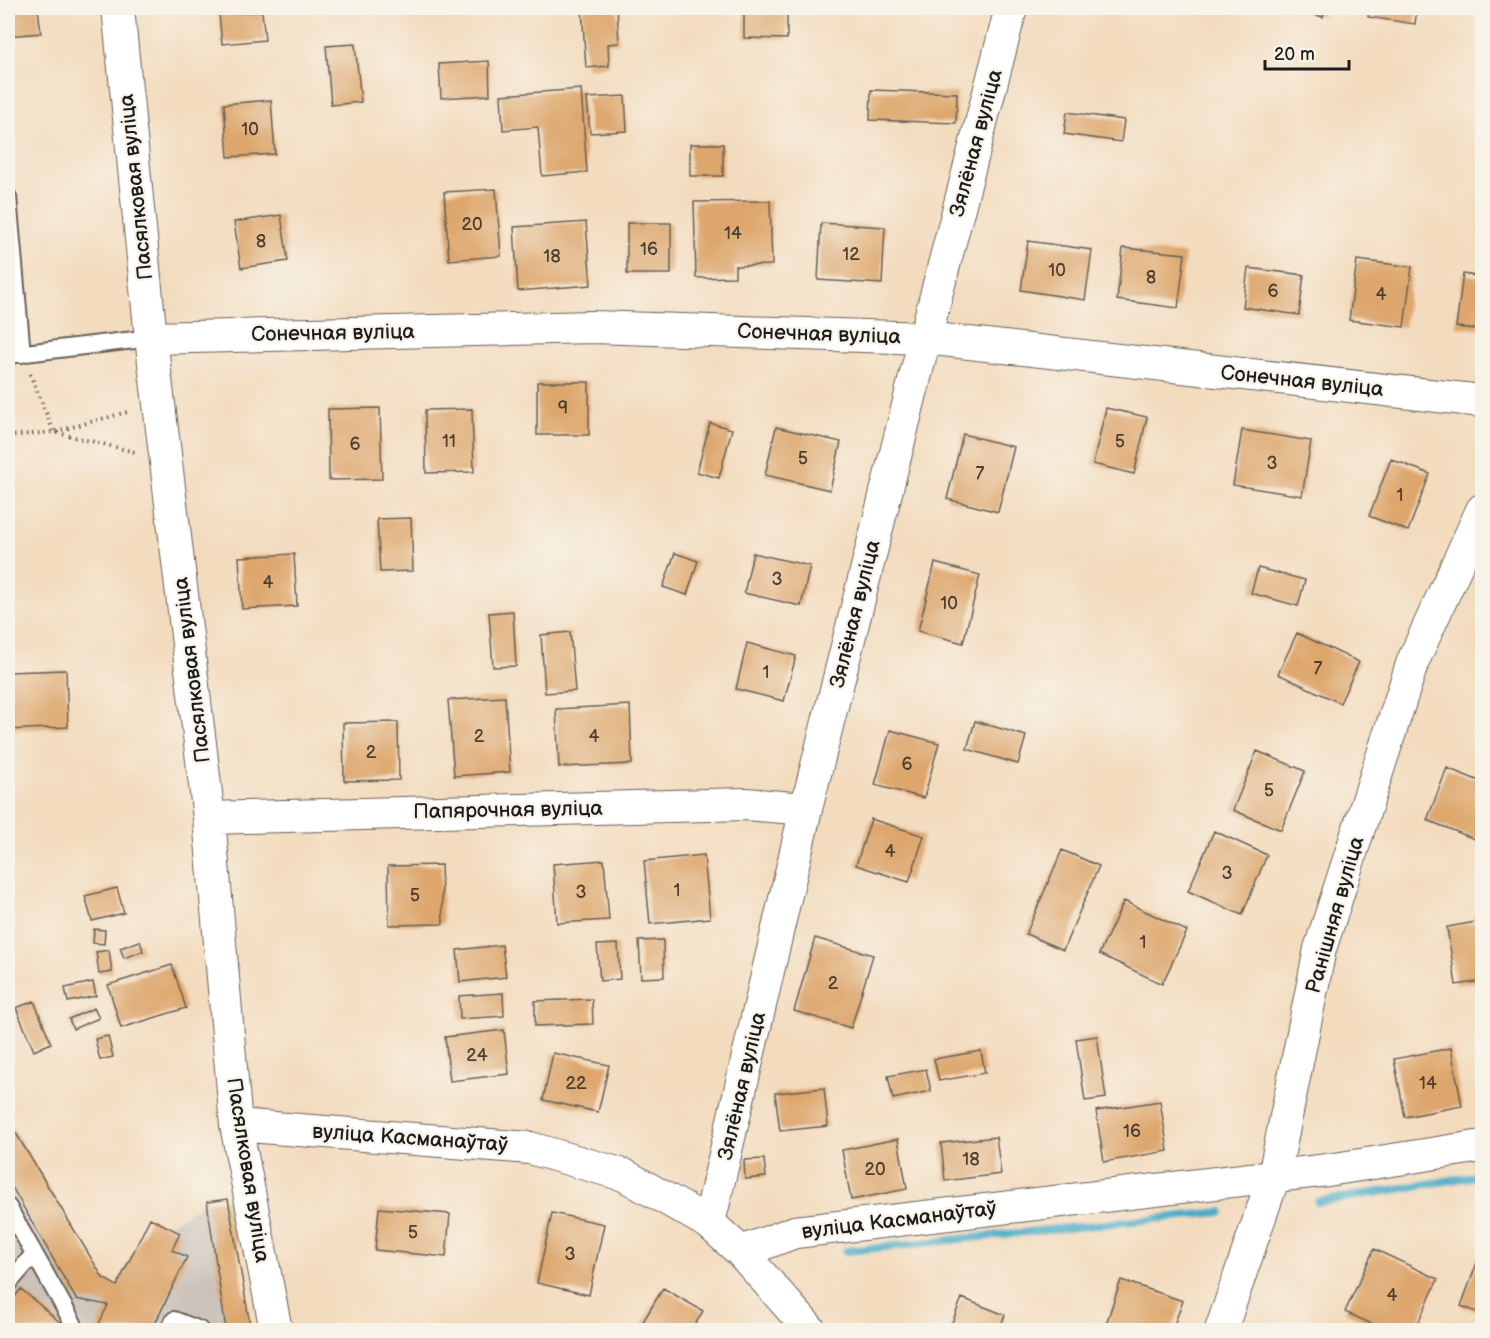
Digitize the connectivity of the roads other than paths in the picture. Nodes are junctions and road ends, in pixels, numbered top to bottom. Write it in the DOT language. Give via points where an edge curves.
graph roads {
  1 [pos="118,8"];
  2 [pos="1011,8"];
  3 [pos="8,197"];
  4 [pos="152,338"];
  5 [pos="925,338"];
  6 [pos="15,355"];
  7 [pos="1482,401"];
  8 [pos="1482,510"];
  9 [pos="806,808"];
  10 [pos="209,818"];
  11 [pos="236,1125"];
  12 [pos="1482,1146"];
  13 [pos="1274,1176"];
  14 [pos="8,1207"];
  15 [pos="709,1223"];
  16 [pos="741,1252"];
  17 [pos="34,1254"];
  18 [pos="8,1284"];
  19 [pos="69,1330"];
  20 [pos="169,1330"];
  21 [pos="200,1330"];
  22 [pos="276,1330"];
  23 [pos="810,1330"];
  24 [pos="1221,1330"];
  1 -- 4 [label="street, Пасялковая вуліца"];
  2 -- 5 [label="street, Зялёная вуліца"];
  3 -- 6 [label="lane"];
  4 -- 5 [label="street, Сонечная вуліца" via="593,327"];
  4 -- 6 [label="lane"];
  4 -- 10 [label="street, Пасялковая вуліца"];
  5 -- 7 [label="street, Сонечная вуліца"];
  5 -- 9 [label="street, Зялёная вуліца"];
  8 -- 13 [label="street, Ранішняя вуліца" via="1413,661 1320,949"];
  9 -- 10 [label="street, Папярочная вуліца" via="746,804"];
  9 -- 15 [label="street, Зялёная вуліца"];
  10 -- 11 [label="street, Пасялковая вуліца"];
  11 -- 15 [label="street, вуліца Касманаўтаў" via="530,1148 624,1175"];
  11 -- 22 [label="street, Пасялковая вуліца"];
  12 -- 13 [label="street, вуліца Касманаўтаў"];
  13 -- 16 [label="street, вуліца Касманаўтаў" via="795,1232"];
  13 -- 24 [label="street, Ранішняя вуліца"];
  14 -- 17 [label="lane"];
  15 -- 16 [label="street, вуліца Касманаўтаў"];
  16 -- 23 [label="street"];
  17 -- 18 [label="lane"];
  17 -- 19 [label="lane" via="73,1323"];
  20 -- 21 [label="lane" via="174,1320"];
}
